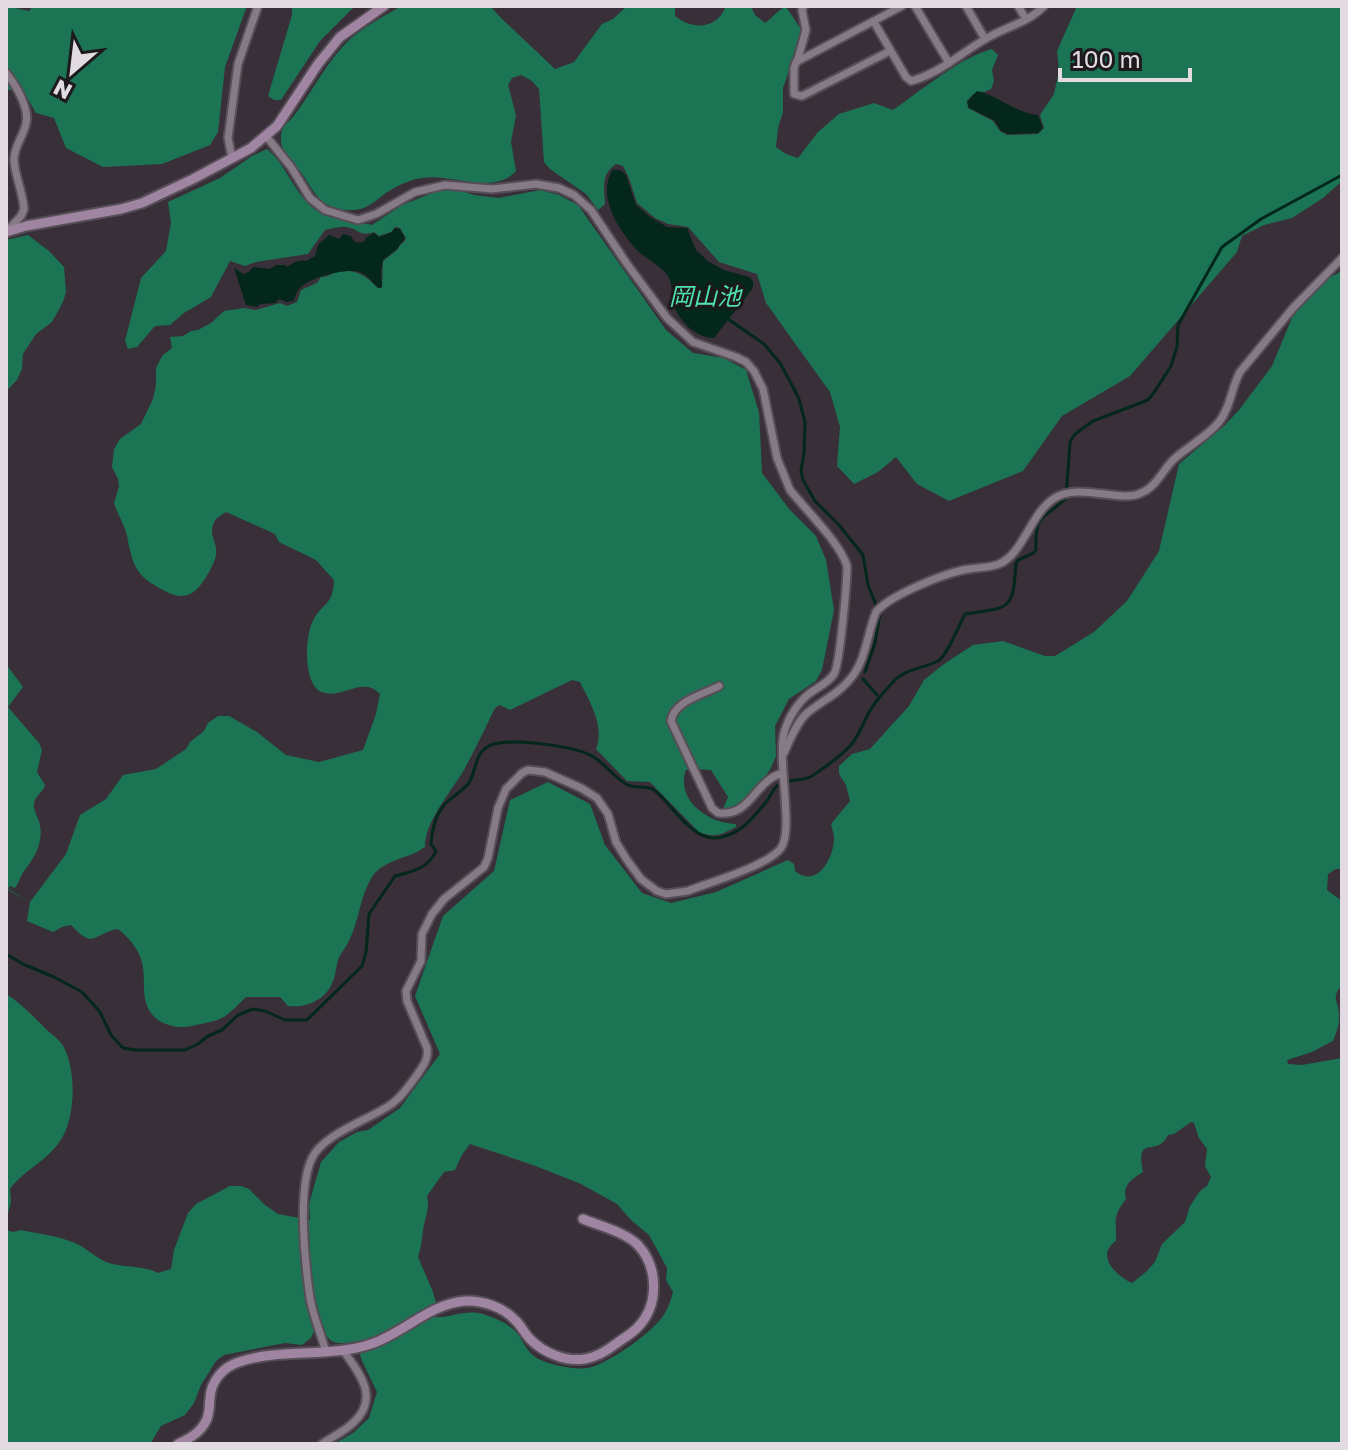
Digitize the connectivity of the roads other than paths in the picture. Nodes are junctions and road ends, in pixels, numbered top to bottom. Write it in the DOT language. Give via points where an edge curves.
graph roads {
  1 [pos="258,6"];
  2 [pos="384,6"];
  3 [pos="804,6"];
  4 [pos="902,6"];
  5 [pos="915,6"];
  6 [pos="966,6"];
  7 [pos="1018,6"];
  8 [pos="1044,6"];
  9 [pos="1026,19"];
  10 [pos="874,22"];
  11 [pos="985,39"];
  12 [pos="890,51"];
  13 [pos="796,62"];
  14 [pos="949,63"];
  15 [pos="6,73"];
  16 [pos="266,136"];
  17 [pos="232,158"];
  18 [pos="6,232"];
  19 [pos="1342,258"];
  20 [pos="719,686"];
  21 [pos="782,758"];
  22 [pos="783,779"];
  23 [pos="583,1219"];
  24 [pos="343,1350"];
  25 [pos="326,1352"];
  26 [pos="178,1444"];
  27 [pos="322,1444"];
  1 -- 17 [label="street" via="238,64 228,138"];
  2 -- 16 [label="street" via="328,50"];
  3 -- 13 [label="street" via="806,30"];
  4 -- 10 [label="street"];
  5 -- 14 [label="street"];
  6 -- 11 [label="street"];
  7 -- 9 [label="street"];
  8 -- 9 [label="street"];
  9 -- 11 [label="street"];
  10 -- 12 [label="street"];
  10 -- 13 [label="street"];
  11 -- 14 [label="street"];
  12 -- 13 [label="street" via="802,96 793,91"];
  12 -- 14 [label="street" via="911,81"];
  15 -- 18 [label="street" via="28,121 14,151 24,209"];
  16 -- 17 [label="street"];
  16 -- 21 [label="street" via="310,198 325,210 358,220 415,192 445,185 502,189 536,184 568,191 591,210 667,318 693,342 736,357 754,371 785,481 847,566 836,672 795,709 785,730"];
  17 -- 18 [label="street" via="142,203"];
  19 -- 21 [label="street" via="1240,372 1218,423 1145,492 1054,498 1003,563 936,579 882,605 854,675 805,715"];
  20 -- 22 [label="street" via="678,706 671,716 712,808 735,812 773,776"];
  21 -- 22 [label="street"];
  22 -- 25 [label="street" via="786,832 774,855 688,891 666,894 648,886 627,860 597,798 536,770 522,773 506,789 484,867 444,899 422,934 421,961 406,991 427,1048 425,1063 394,1102 330,1138 310,1161 304,1239 311,1301"];
  23 -- 24 [label="street" via="638,1245 654,1277 644,1319 602,1353 573,1360 553,1355 537,1346 509,1315 470,1301 441,1307 375,1343"];
  24 -- 25 [label="street"];
  24 -- 27 [label="street" via="363,1381 367,1403 355,1422"];
  25 -- 26 [label="street" via="231,1365 214,1383 201,1429"];
}
